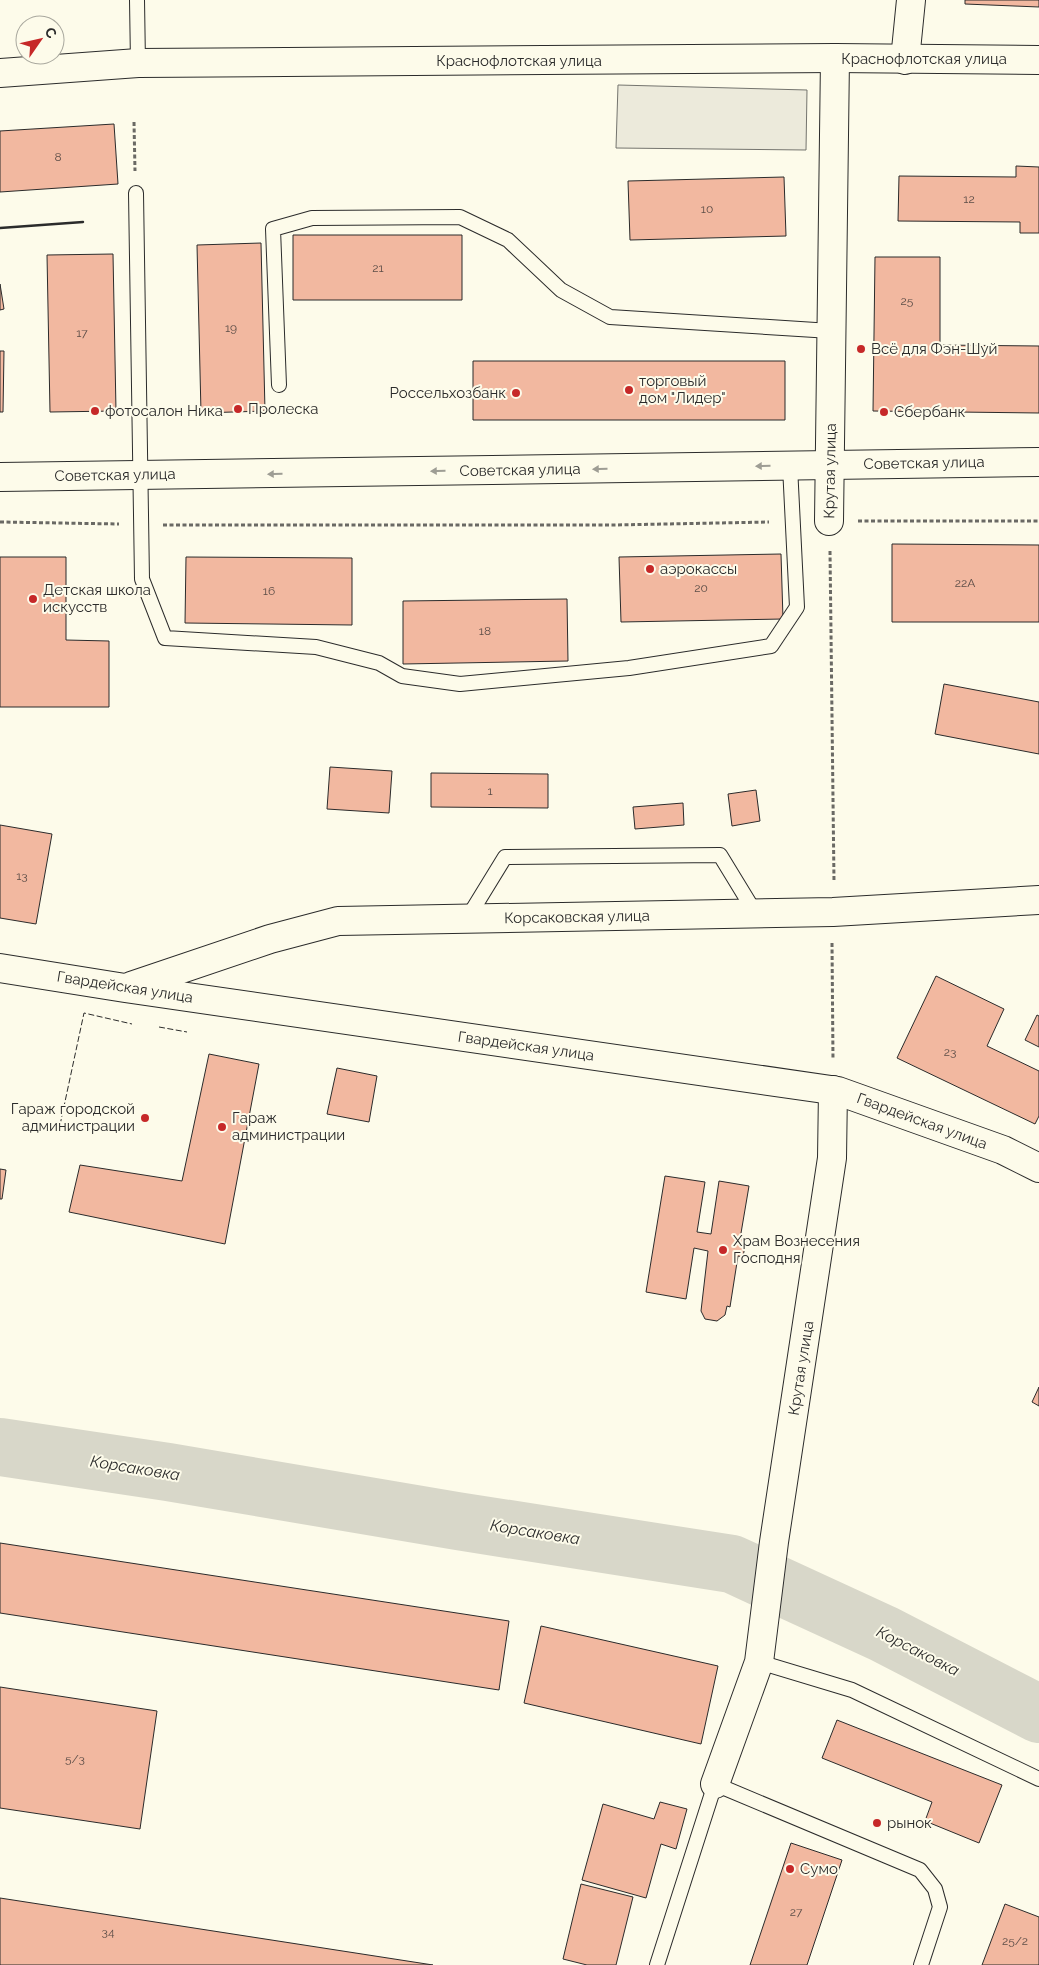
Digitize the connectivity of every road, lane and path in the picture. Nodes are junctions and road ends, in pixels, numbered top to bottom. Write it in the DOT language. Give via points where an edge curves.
graph roads {
  1 [pos="137,0"];
  2 [pos="911,0"];
  3 [pos="835,58"];
  4 [pos="905,60"];
  5 [pos="1039,60"];
  6 [pos="138,63"];
  7 [pos="0,73"];
  8 [pos="134,122"];
  9 [pos="136,192"];
  10 [pos="832,331"];
  11 [pos="279,385"];
  12 [pos="1039,462"];
  13 [pos="830,465"];
  14 [pos="790,466"];
  15 [pos="141,475"];
  16 [pos="0,477"];
  17 [pos="829,520"];
  18 [pos="794,521"];
  19 [pos="1039,521"];
  20 [pos="0,522"];
  21 [pos="141,524"];
  22 [pos="834,883"];
  23 [pos="1039,900"];
  24 [pos="756,914"];
  25 [pos="467,919"];
  26 [pos="832,943"];
  27 [pos="0,968"];
  28 [pos="125,988"];
  29 [pos="833,1090"];
  30 [pos="1039,1168"];
  31 [pos="759,1662"];
  32 [pos="1039,1779"];
  33 [pos="715,1784"];
  34 [pos="657,1965"];
  35 [pos="921,1965"];
  1 -- 6 [label="lane"];
  2 -- 4 [label="main road"];
  3 -- 4 [label="main road, Краснофлотская улица"];
  3 -- 6 [label="main road, Краснофлотская улица"];
  3 -- 10 [label="main road, Крутая улица"];
  4 -- 5 [label="main road, Краснофлотская улица"];
  6 -- 7 [label="main road, Краснофлотская улица"];
  8 -- 9 [label="path"];
  9 -- 15 [label="lane"];
  10 -- 11 [label="lane" via="610,317 561,290 508,240 460,217 312,218 273,229"];
  10 -- 13 [label="main road, Крутая улица"];
  12 -- 13 [label="main road, Советская улица"];
  13 -- 14 [label="main road, Советская улица"];
  13 -- 17 [label="main road, Крутая улица"];
  14 -- 15 [label="main road, Советская улица, one-way"];
  14 -- 18 [label="lane"];
  15 -- 16 [label="main road, Советская улица"];
  15 -- 21 [label="lane"];
  17 -- 19 [label="path"];
  17 -- 22 [label="path, Крутая улица"];
  18 -- 21 [label="path" via="612,525"];
  18 -- 21 [label="lane" via="797,606 772,646 629,668 460,684 402,676 380,662 316,647 165,638 142,579"];
  20 -- 21 [label="path"];
  23 -- 24 [label="main road, Корсаковская улица"];
  24 -- 25 [label="main road, Корсаковская улица"];
  24 -- 25 [label="lane" via="720,854 505,857"];
  25 -- 28 [label="main road, Корсаковская улица" via="338,921 270,939"];
  26 -- 29 [label="path"];
  27 -- 28 [label="main road, Гвардейская улица"];
  28 -- 29 [label="main road, Гвардейская улица"];
  29 -- 30 [label="main road, Гвардейская улица" via="1003,1150"];
  29 -- 31 [label="main road, Крутая улица" via="832,1158"];
  31 -- 32 [label="lane" via="852,1690"];
  31 -- 33 [label="main road, Крутая улица"];
  33 -- 34 [label="lane"];
  33 -- 35 [label="lane" via="920,1870 935,1889 940,1907"];
}
